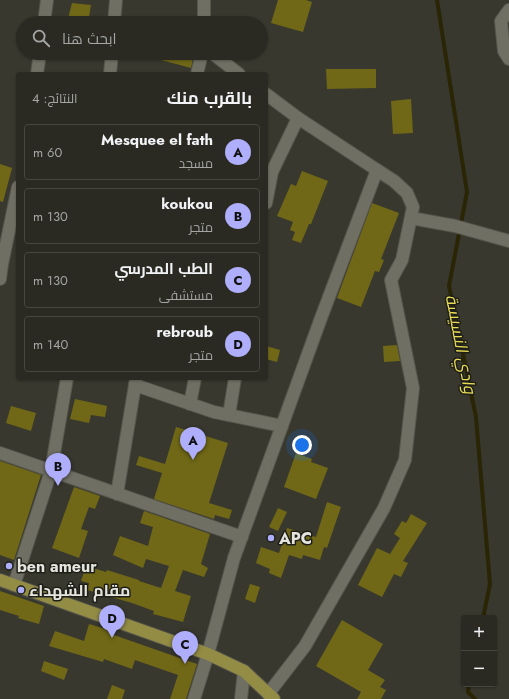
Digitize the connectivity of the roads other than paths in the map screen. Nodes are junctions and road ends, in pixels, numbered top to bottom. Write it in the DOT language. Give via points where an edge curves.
graph roads {
  1 [pos="47,0"];
  2 [pos="116,0"];
  3 [pos="204,0"];
  4 [pos="509,10"];
  5 [pos="45,16"];
  6 [pos="115,16"];
  7 [pos="204,16"];
  8 [pos="509,59"];
  9 [pos="39,60"];
  10 [pos="111,60"];
  11 [pos="200,60"];
  12 [pos="221,60"];
  13 [pos="37,72"];
  14 [pos="110,72"];
  15 [pos="197,72"];
  16 [pos="236,72"];
  17 [pos="268,96"];
  18 [pos="298,118"];
  19 [pos="377,170"];
  20 [pos="268,193"];
  21 [pos="16,197"];
  22 [pos="411,218"];
  23 [pos="509,241"];
  24 [pos="0,279"];
  25 [pos="67,380"];
  26 [pos="195,380"];
  27 [pos="235,380"];
  28 [pos="136,382"];
  29 [pos="190,404"];
  30 [pos="229,415"];
  31 [pos="282,426"];
  32 [pos="0,453"];
  33 [pos="51,471"];
  34 [pos="117,494"];
  35 [pos="242,537"];
  36 [pos="0,580"];
  37 [pos="14,585"];
  38 [pos="208,654"];
  39 [pos="244,671"];
  40 [pos="271,696"];
  41 [pos="194,699"];
  42 [pos="240,699"];
  1 -- 5 [label="street"];
  2 -- 6 [label="street"];
  3 -- 7 [label="street"];
  4 -- 8 [label="street" via="501,21 504,51"];
  9 -- 13 [label="street"];
  10 -- 14 [label="street"];
  11 -- 15 [label="street"];
  12 -- 16 [label="street"];
  17 -- 18 [label="street"];
  18 -- 19 [label="street"];
  18 -- 20 [label="street" via="272,172"];
  19 -- 22 [label="street" via="407,193 413,207"];
  19 -- 31 [label="street"];
  21 -- 24 [label="street"];
  22 -- 23 [label="street" via="455,226"];
  22 -- 40 [label="street" via="402,260 391,280 413,388 405,460 384,508 304,646"];
  25 -- 33 [label="street"];
  26 -- 29 [label="street"];
  27 -- 30 [label="street"];
  28 -- 29 [label="street"];
  28 -- 34 [label="street"];
  29 -- 30 [label="street"];
  30 -- 31 [label="street"];
  31 -- 35 [label="street"];
  32 -- 33 [label="street"];
  33 -- 34 [label="street"];
  33 -- 37 [label="street"];
  34 -- 35 [label="street"];
  35 -- 38 [label="street"];
  36 -- 37 [label="main road"];
  37 -- 38 [label="main road"];
  38 -- 39 [label="main road"];
  38 -- 41 [label="street"];
  39 -- 40 [label="main road"];
  39 -- 42 [label="street"];
}
